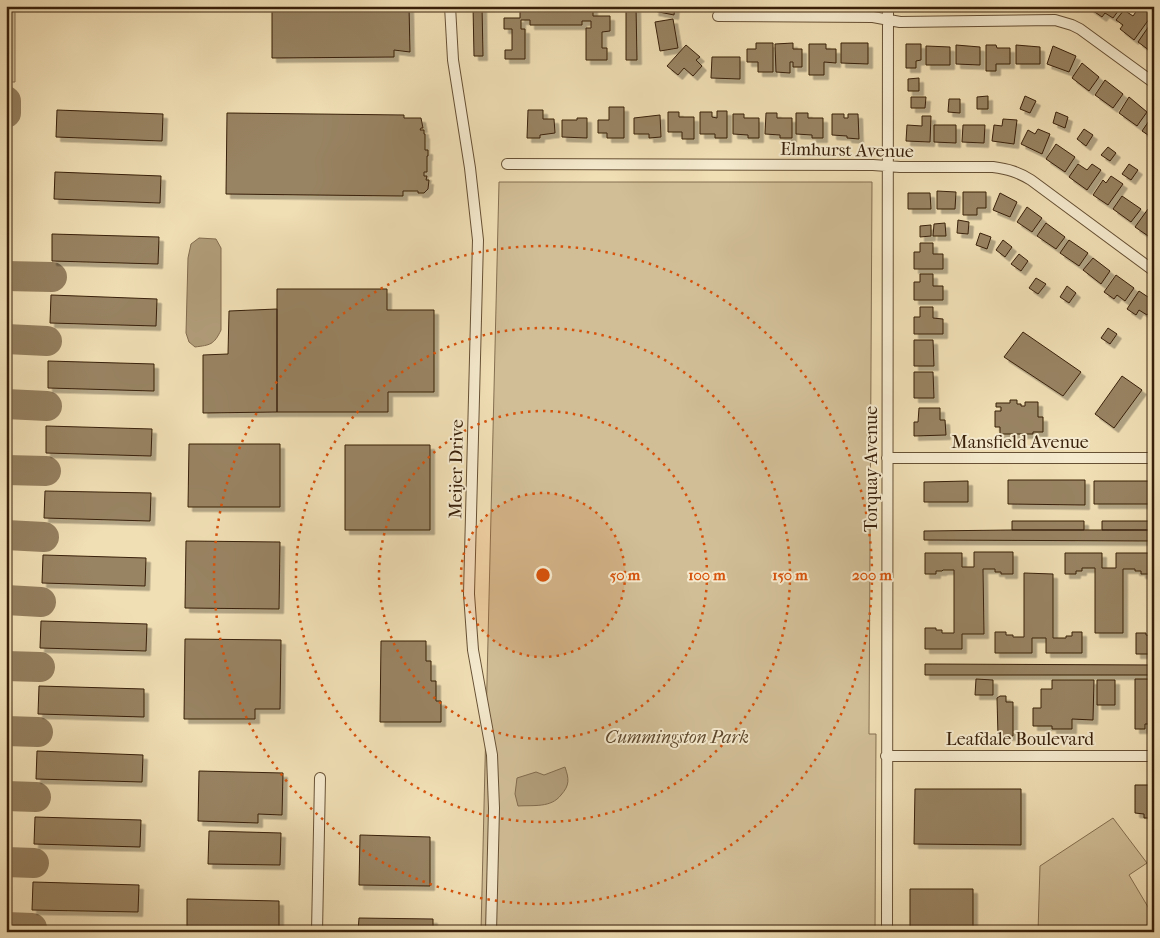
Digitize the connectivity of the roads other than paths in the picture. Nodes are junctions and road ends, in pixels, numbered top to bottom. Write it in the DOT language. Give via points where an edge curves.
graph roads {
  1 [pos="450,6"];
  2 [pos="888,6"];
  3 [pos="718,16"];
  4 [pos="888,19"];
  5 [pos="1154,83"];
  6 [pos="507,164"];
  7 [pos="887,166"];
  8 [pos="1154,271"];
  9 [pos="887,458"];
  10 [pos="1154,458"];
  11 [pos="886,756"];
  12 [pos="1154,756"];
  13 [pos="320,778"];
  14 [pos="317,932"];
  15 [pos="492,932"];
  16 [pos="887,932"];
  1 -- 15 [label="street, Meijer Drive" via="478,240 469,594 473,650 492,755"];
  2 -- 4 [label="street, Torquay Avenue"];
  3 -- 4 [label="street"];
  4 -- 5 [label="street" via="900,22 1064,22 1080,29"];
  4 -- 7 [label="street, Torquay Avenue"];
  6 -- 7 [label="street, Elmhurst Avenue"];
  7 -- 8 [label="street, Elmhurst Avenue" via="993,167 1018,172"];
  7 -- 9 [label="street, Torquay Avenue"];
  9 -- 10 [label="street, Mansfield Avenue"];
  9 -- 11 [label="street, Torquay Avenue"];
  11 -- 12 [label="street, Leafdale Boulevard"];
  11 -- 16 [label="street, Torquay Avenue"];
  13 -- 14 [label="street"];
}
